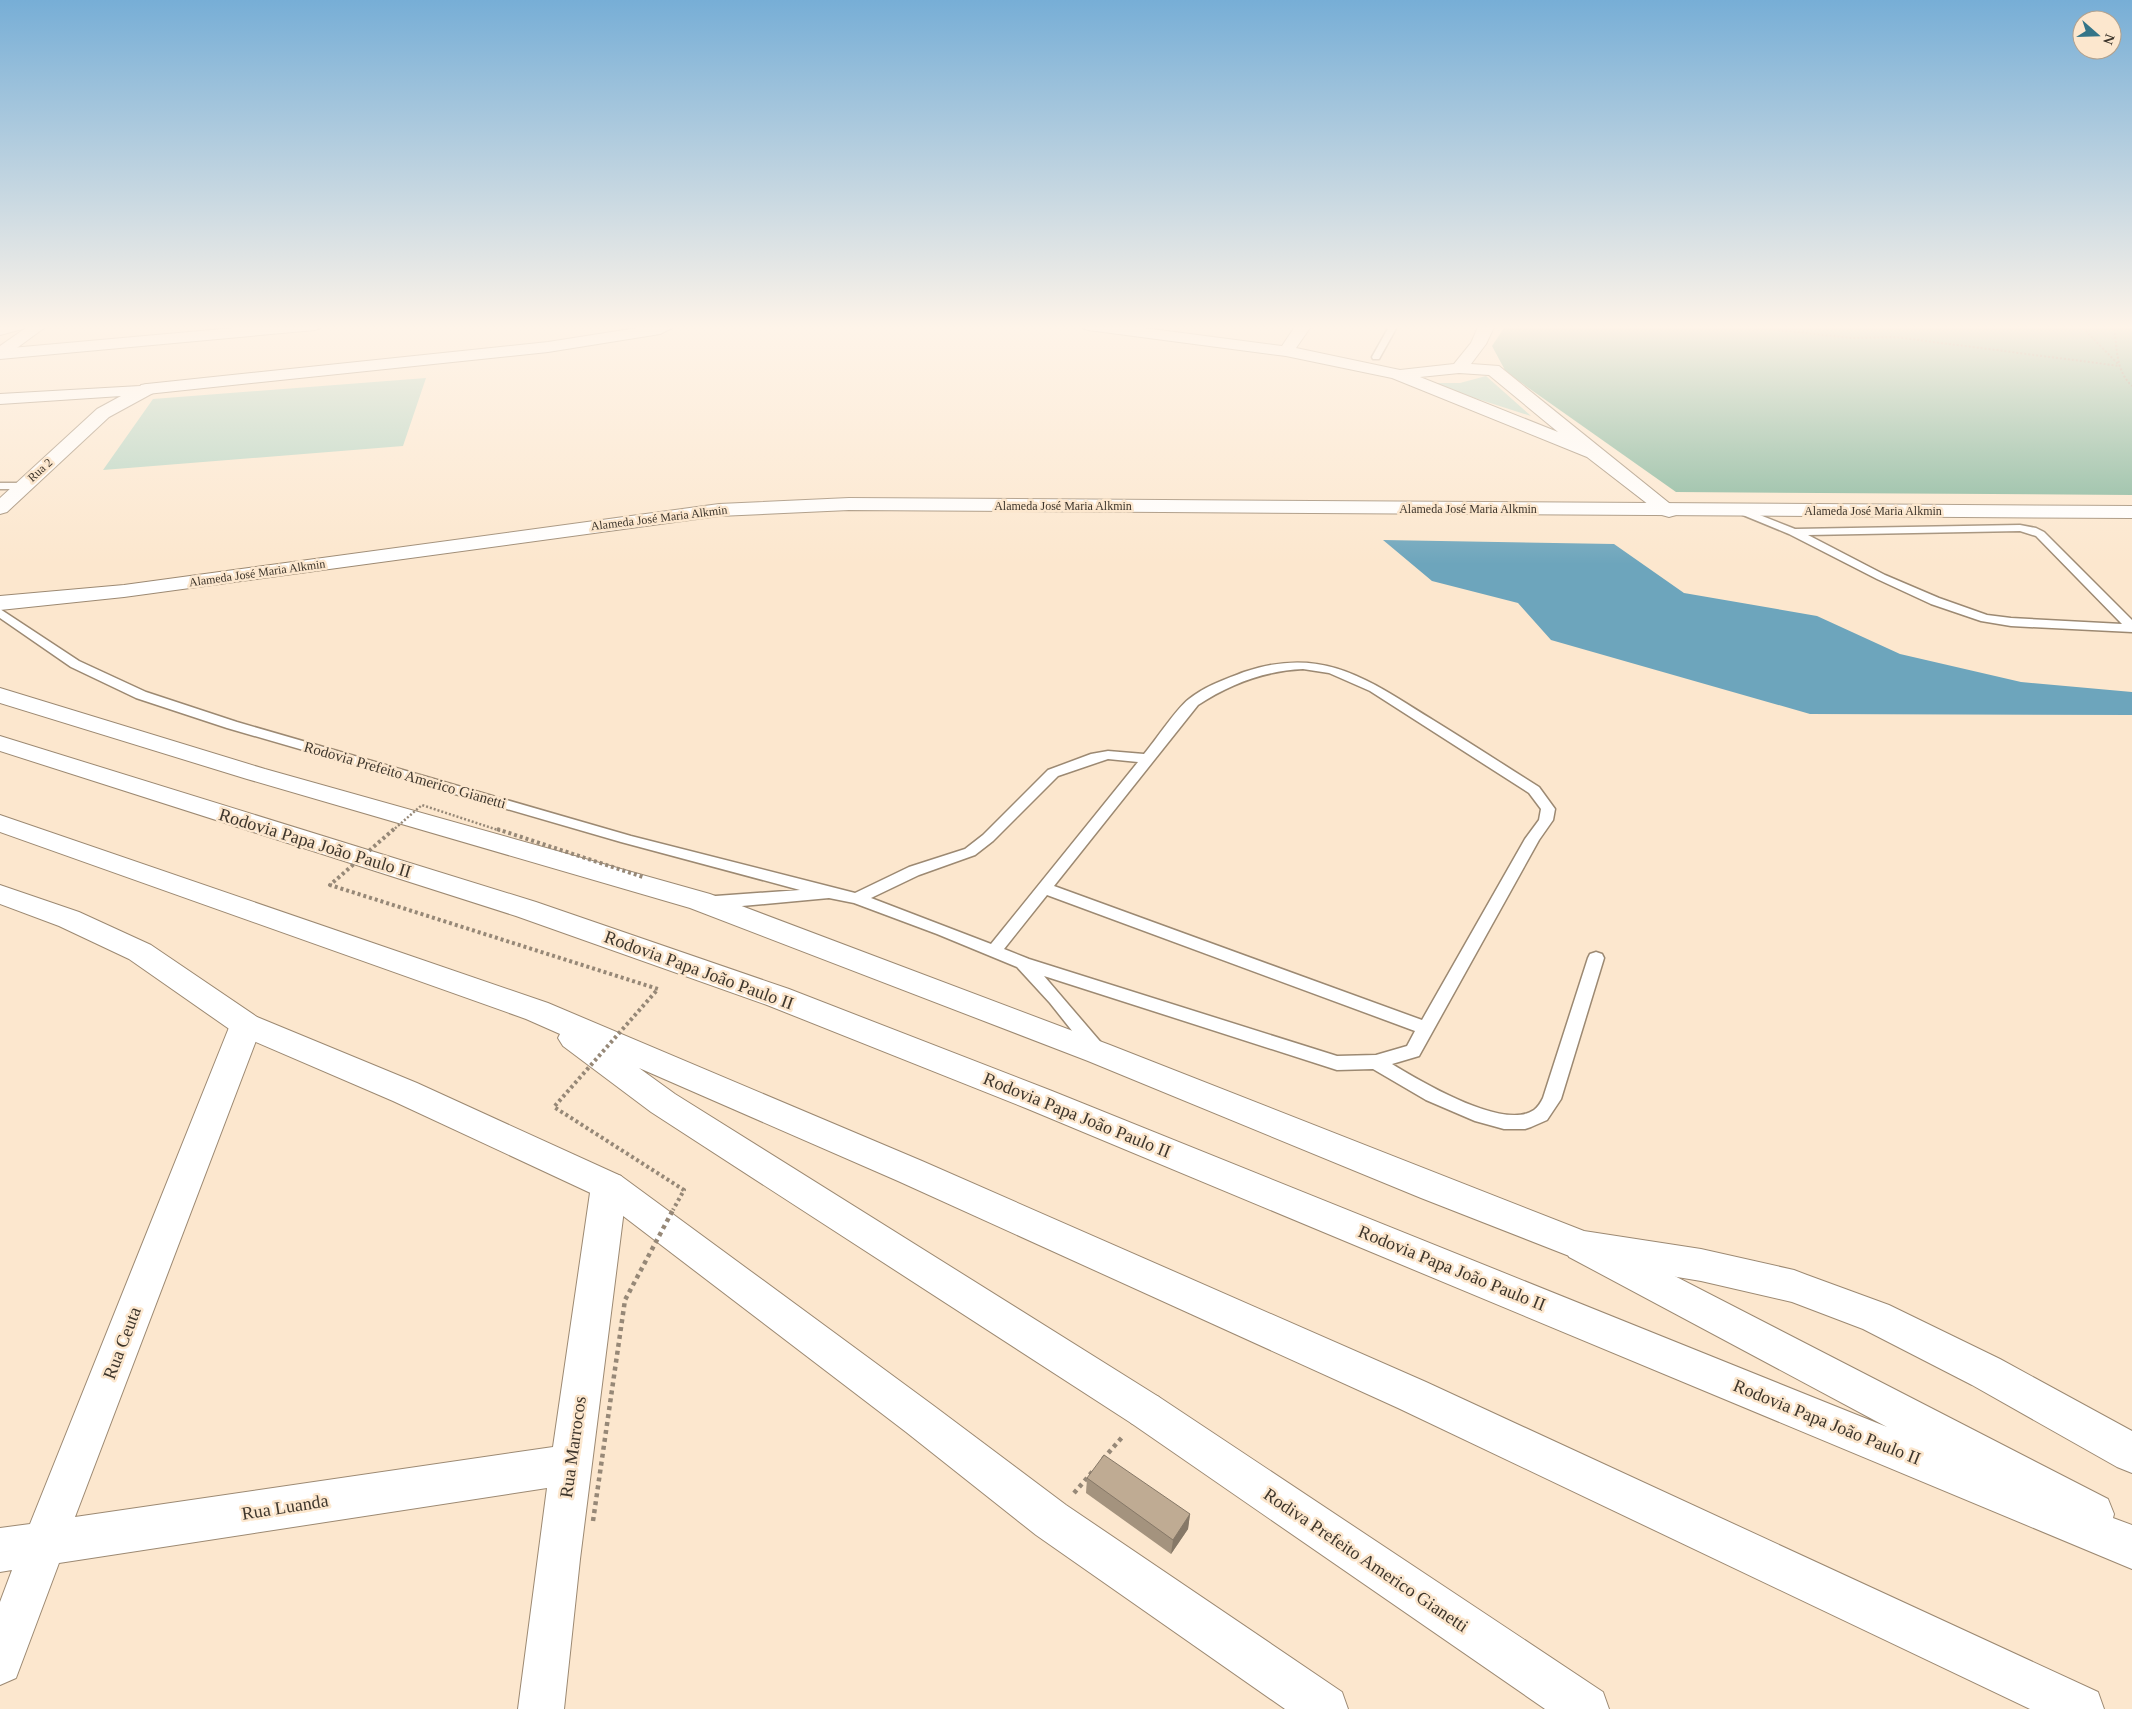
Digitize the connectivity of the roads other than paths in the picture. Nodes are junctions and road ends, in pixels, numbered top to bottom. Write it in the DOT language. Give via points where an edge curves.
graph roads {
  1 [pos="103,405"];
  2 [pos="118,405"];
  3 [pos="1475,405"];
  4 [pos="1537,405"];
  5 [pos="103,413"];
  6 [pos="1552,417"];
  7 [pos="1516,421"];
  8 [pos="1594,453"];
  9 [pos="0,486"];
  10 [pos="22,486"];
  11 [pos="0,508"];
  12 [pos="1669,511"];
  13 [pos="1742,511"];
  14 [pos="2132,512"];
  15 [pos="1793,532"];
  16 [pos="0,603"];
  17 [pos="0,613"];
  18 [pos="2132,627"];
  19 [pos="0,695"];
  20 [pos="0,743"];
  21 [pos="1148,759"];
  22 [pos="0,823"];
  23 [pos="1044,888"];
  24 [pos="829,893"];
  25 [pos="0,894"];
  26 [pos="857,899"];
  27 [pos="700,901"];
  28 [pos="994,951"];
  29 [pos="1596,958"];
  30 [pos="1023,963"];
  31 [pos="537,1011"];
  32 [pos="246,1025"];
  33 [pos="1426,1028"];
  34 [pos="1099,1052"];
  35 [pos="1376,1062"];
  36 [pos="609,1186"];
  37 [pos="1582,1246"];
  38 [pos="2132,1453"];
  39 [pos="570,1464"];
  40 [pos="2132,1535"];
  41 [pos="44,1543"];
  42 [pos="2132,1547"];
  43 [pos="0,1550"];
  44 [pos="0,1662"];
  45 [pos="541,1709"];
  46 [pos="1325,1709"];
  47 [pos="1586,1709"];
  48 [pos="2082,1709"];
  1 -- 5 [label="main road"];
  2 -- 5 [label="main road, Rua 2"];
  3 -- 7 [label="main road"];
  4 -- 6 [label="main road"];
  5 -- 10 [label="main road, Rua 2"];
  6 -- 7 [label="main road"];
  6 -- 8 [label="main road"];
  7 -- 8 [label="main road"];
  8 -- 12 [label="main road"];
  9 -- 10 [label="lane"];
  10 -- 11 [label="main road, Rua 2"];
  12 -- 13 [label="main road, Alameda José Maria Alkmin"];
  12 -- 16 [label="main road, Alameda José Maria Alkmin" via="849,504 728,509 124,591"];
  13 -- 14 [label="main road, Alameda José Maria Alkmin"];
  13 -- 15 [label="lane"];
  15 -- 18 [label="lane" via="1935,601 1985,618"];
  15 -- 18 [label="lane" via="2032,530 2040,534"];
  17 -- 24 [label="lane, Rodovia Prefeito Americo Gianetti" via="75,664 142,695 232,725 626,839"];
  19 -- 27 [label="main road" via="256,774"];
  20 -- 42 [label="main road, Rodovia Papa João Paulo II" via="526,909 778,997 1049,1103"];
  21 -- 23 [label="lane"];
  21 -- 26 [label="lane" via="1108,755 1052,774 970,852 914,871"];
  21 -- 33 [label="lane" via="1193,702 1210,690 1230,681 1283,667 1317,666 1348,675 1381,692 1534,790 1548,809 1546,820 1532,839"];
  22 -- 31 [label="main road"];
  23 -- 28 [label="lane"];
  23 -- 33 [label="lane"];
  24 -- 26 [label="lane"];
  24 -- 27 [label="lane" via="742,901"];
  25 -- 32 [label="main road" via="69,919 140,952"];
  26 -- 28 [label="lane"];
  27 -- 34 [label="main road"];
  28 -- 30 [label="lane"];
  29 -- 35 [label="lane" via="1552,1099 1541,1115 1523,1122 1469,1112 1418,1088"];
  30 -- 34 [label="lane"];
  30 -- 35 [label="lane" via="1338,1062"];
  31 -- 47 [label="main road, Rodiva Prefeito Americo Gianetti" via="663,1103 1145,1410"];
  31 -- 48 [label="main road" via="910,1170 1412,1395"];
  32 -- 36 [label="main road" via="406,1092"];
  32 -- 41 [label="main road, Rua Ceuta"];
  33 -- 35 [label="lane" via="1413,1051"];
  34 -- 37 [label="main road"];
  36 -- 39 [label="main road, Rua Marrocos"];
  36 -- 46 [label="main road" via="1051,1520"];
  37 -- 38 [label="main road" via="1701,1265 1794,1286 1876,1317 1986,1372"];
  37 -- 40 [label="main road"];
  39 -- 41 [label="main road, Rua Luanda"];
  39 -- 45 [label="main road, Rua Marrocos"];
  41 -- 43 [label="main road, Rua Luanda"];
  41 -- 44 [label="main road, Rua Ceuta"];
}
